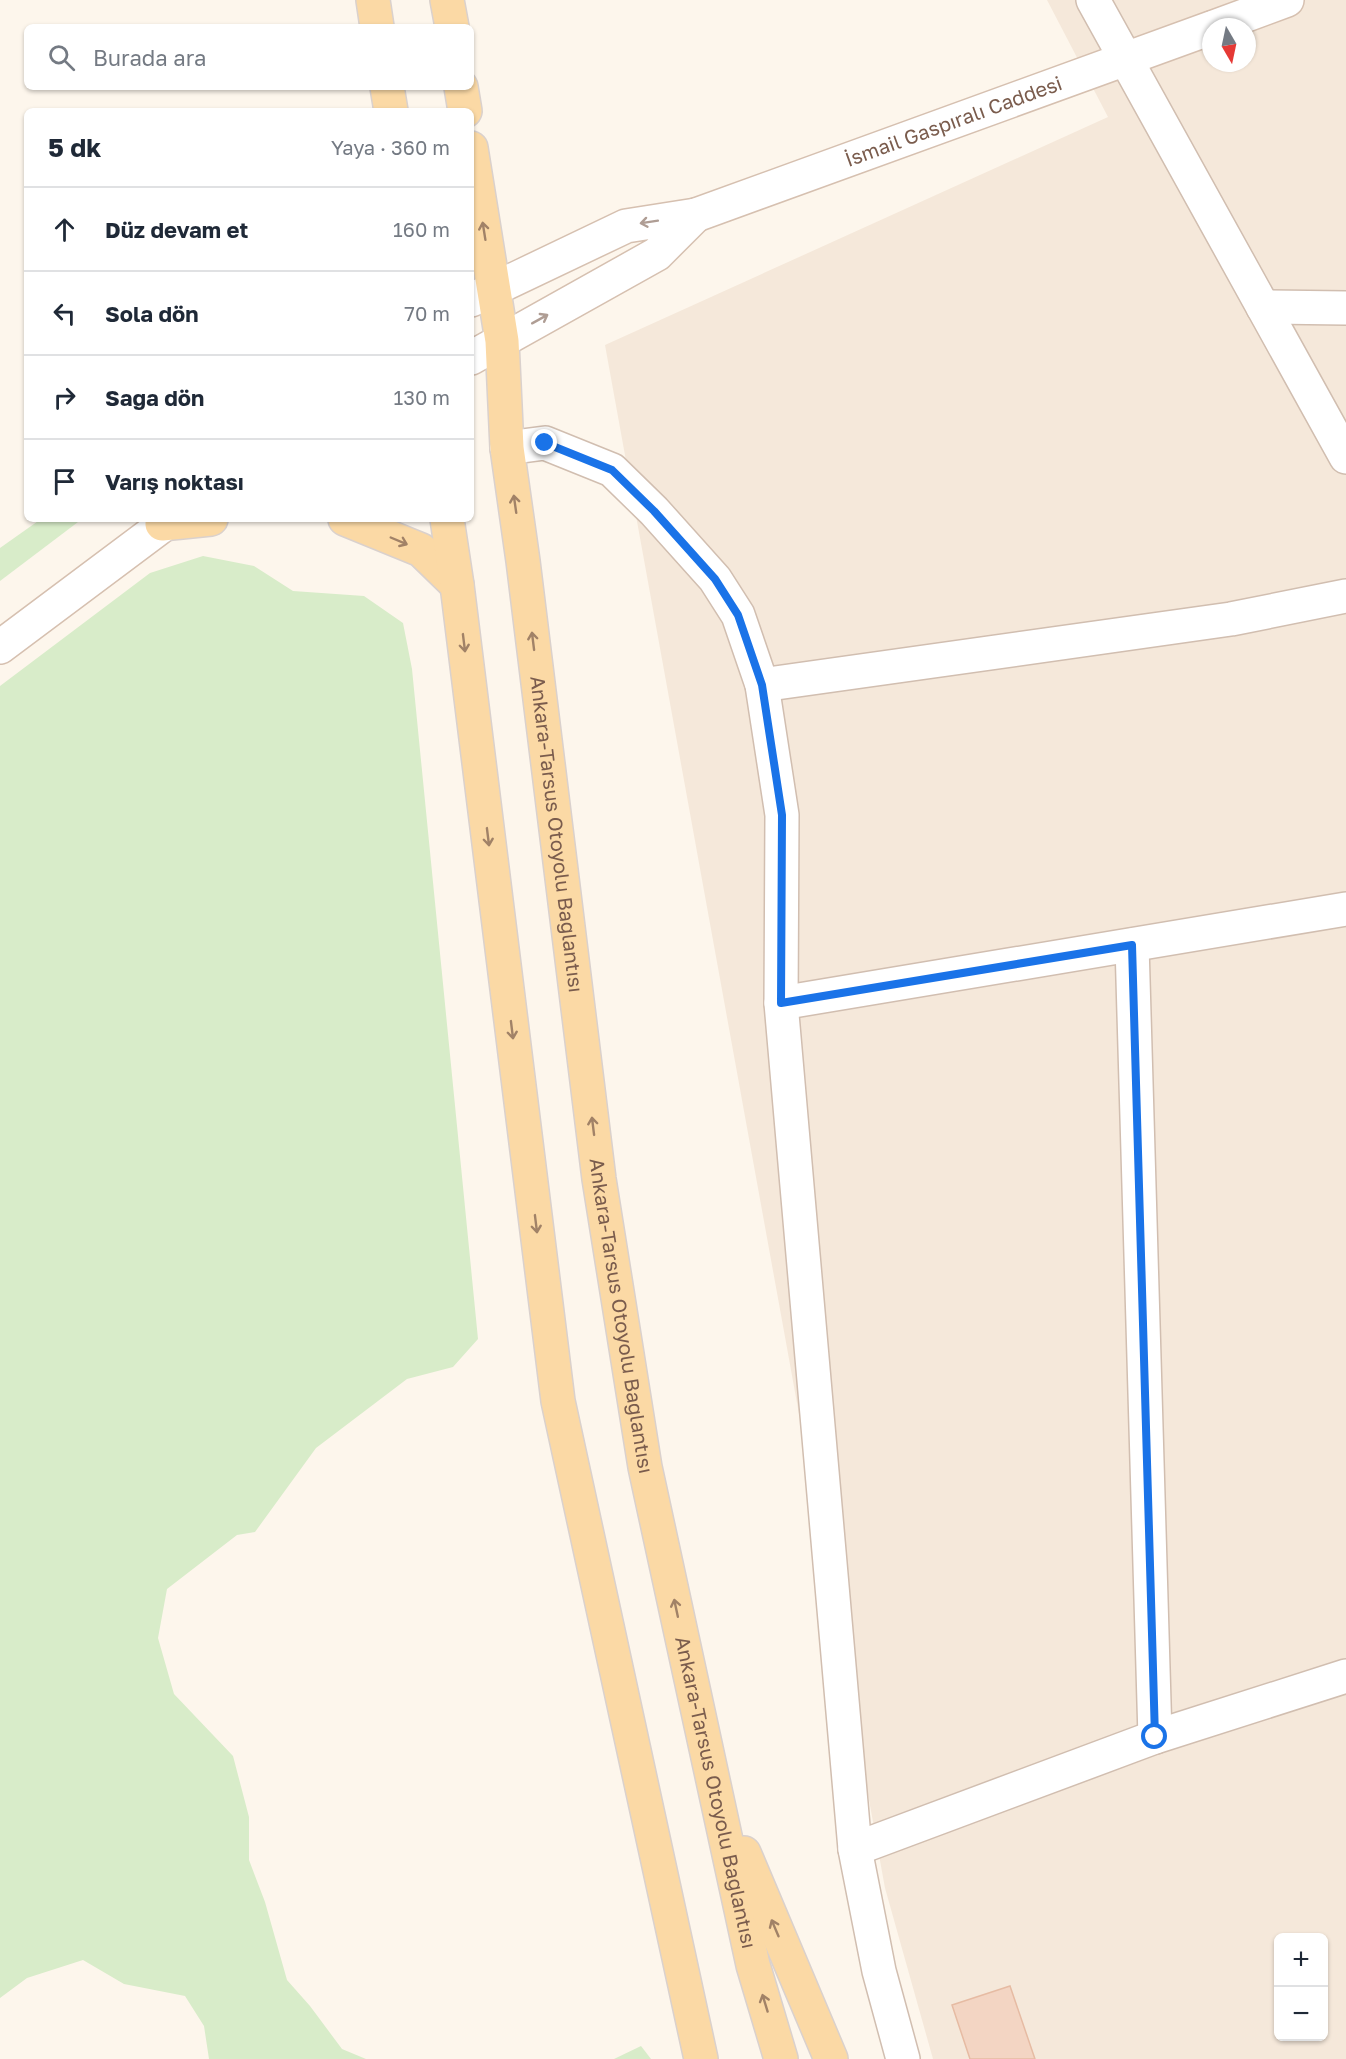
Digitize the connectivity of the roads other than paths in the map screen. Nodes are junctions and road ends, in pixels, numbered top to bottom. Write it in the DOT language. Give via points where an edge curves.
graph roads {
  1 [pos="373,0"];
  2 [pos="447,0"];
  3 [pos="1094,0"];
  4 [pos="1287,0"];
  5 [pos="1239,18"];
  6 [pos="377,24"];
  7 [pos="451,24"];
  8 [pos="1202,32"];
  9 [pos="1126,60"];
  10 [pos="388,90"];
  11 [pos="462,90"];
  12 [pos="390,108"];
  13 [pos="464,108"];
  14 [pos="474,188"];
  15 [pos="696,215"];
  16 [pos="482,295"];
  17 [pos="1263,307"];
  18 [pos="1346,308"];
  19 [pos="502,341"];
  20 [pos="474,356"];
  21 [pos="507,448"];
  22 [pos="1346,457"];
  23 [pos="166,522"];
  24 [pos="352,522"];
  25 [pos="447,522"];
  26 [pos="457,585"];
  27 [pos="1346,596"];
  28 [pos="0,647"];
  29 [pos="762,685"];
  30 [pos="1346,909"];
  31 [pos="1132,945"];
  32 [pos="781,1003"];
  33 [pos="1346,1676"];
  34 [pos="1155,1737"];
  35 [pos="712,1779"];
  36 [pos="855,1849"];
  37 [pos="701,2059"];
  38 [pos="781,2059"];
  39 [pos="831,2059"];
  40 [pos="903,2059"];
  1 -- 6 [label="main road"];
  2 -- 7 [label="main road"];
  3 -- 9 [label="street"];
  4 -- 5 [label="street, İsmail Gaspıralı Caddesi"];
  8 -- 9 [label="street, İsmail Gaspıralı Caddesi"];
  9 -- 15 [label="street, İsmail Gaspıralı Caddesi"];
  9 -- 17 [label="street"];
  10 -- 12 [label="main road"];
  11 -- 13 [label="main road"];
  16 -- 14 [label="main road, Ankara-Tarsus Otoyolu Bağlantısı, one-way"];
  15 -- 16 [label="street, İsmail Gaspıralı Caddesi, one-way" via="626,226"];
  19 -- 15 [label="street, İsmail Gaspıralı Caddesi, one-way" via="657,254"];
  16 -- 19 [label="main road, Ankara-Tarsus Otoyolu Bağlantısı"];
  17 -- 18 [label="street"];
  17 -- 22 [label="street"];
  19 -- 20 [label="street, İsmail Gaspıralı Caddesi"];
  19 -- 21 [label="main road, Ankara-Tarsus Otoyolu Bağlantısı"];
  21 -- 29 [label="street" via="545,443 612,470 715,579 738,615"];
  35 -- 21 [label="main road, Ankara-Tarsus Otoyolu Bağlantısı, one-way" via="645,1467 599,1179"];
  23 -- 28 [label="street"];
  24 -- 26 [label="main road, one-way" via="421,550"];
  25 -- 26 [label="main road"];
  26 -- 37 [label="main road, one-way" via="558,1401"];
  27 -- 29 [label="street" via="1231,619"];
  29 -- 32 [label="street" via="782,815"];
  30 -- 31 [label="street"];
  31 -- 32 [label="street"];
  31 -- 34 [label="street"];
  32 -- 36 [label="street"];
  33 -- 34 [label="street"];
  34 -- 36 [label="street"];
  38 -- 35 [label="main road, Ankara-Tarsus Otoyolu Bağlantısı, one-way" via="753,1965"];
  39 -- 35 [label="main road, one-way"];
  36 -- 40 [label="street" via="879,1971"];
}
